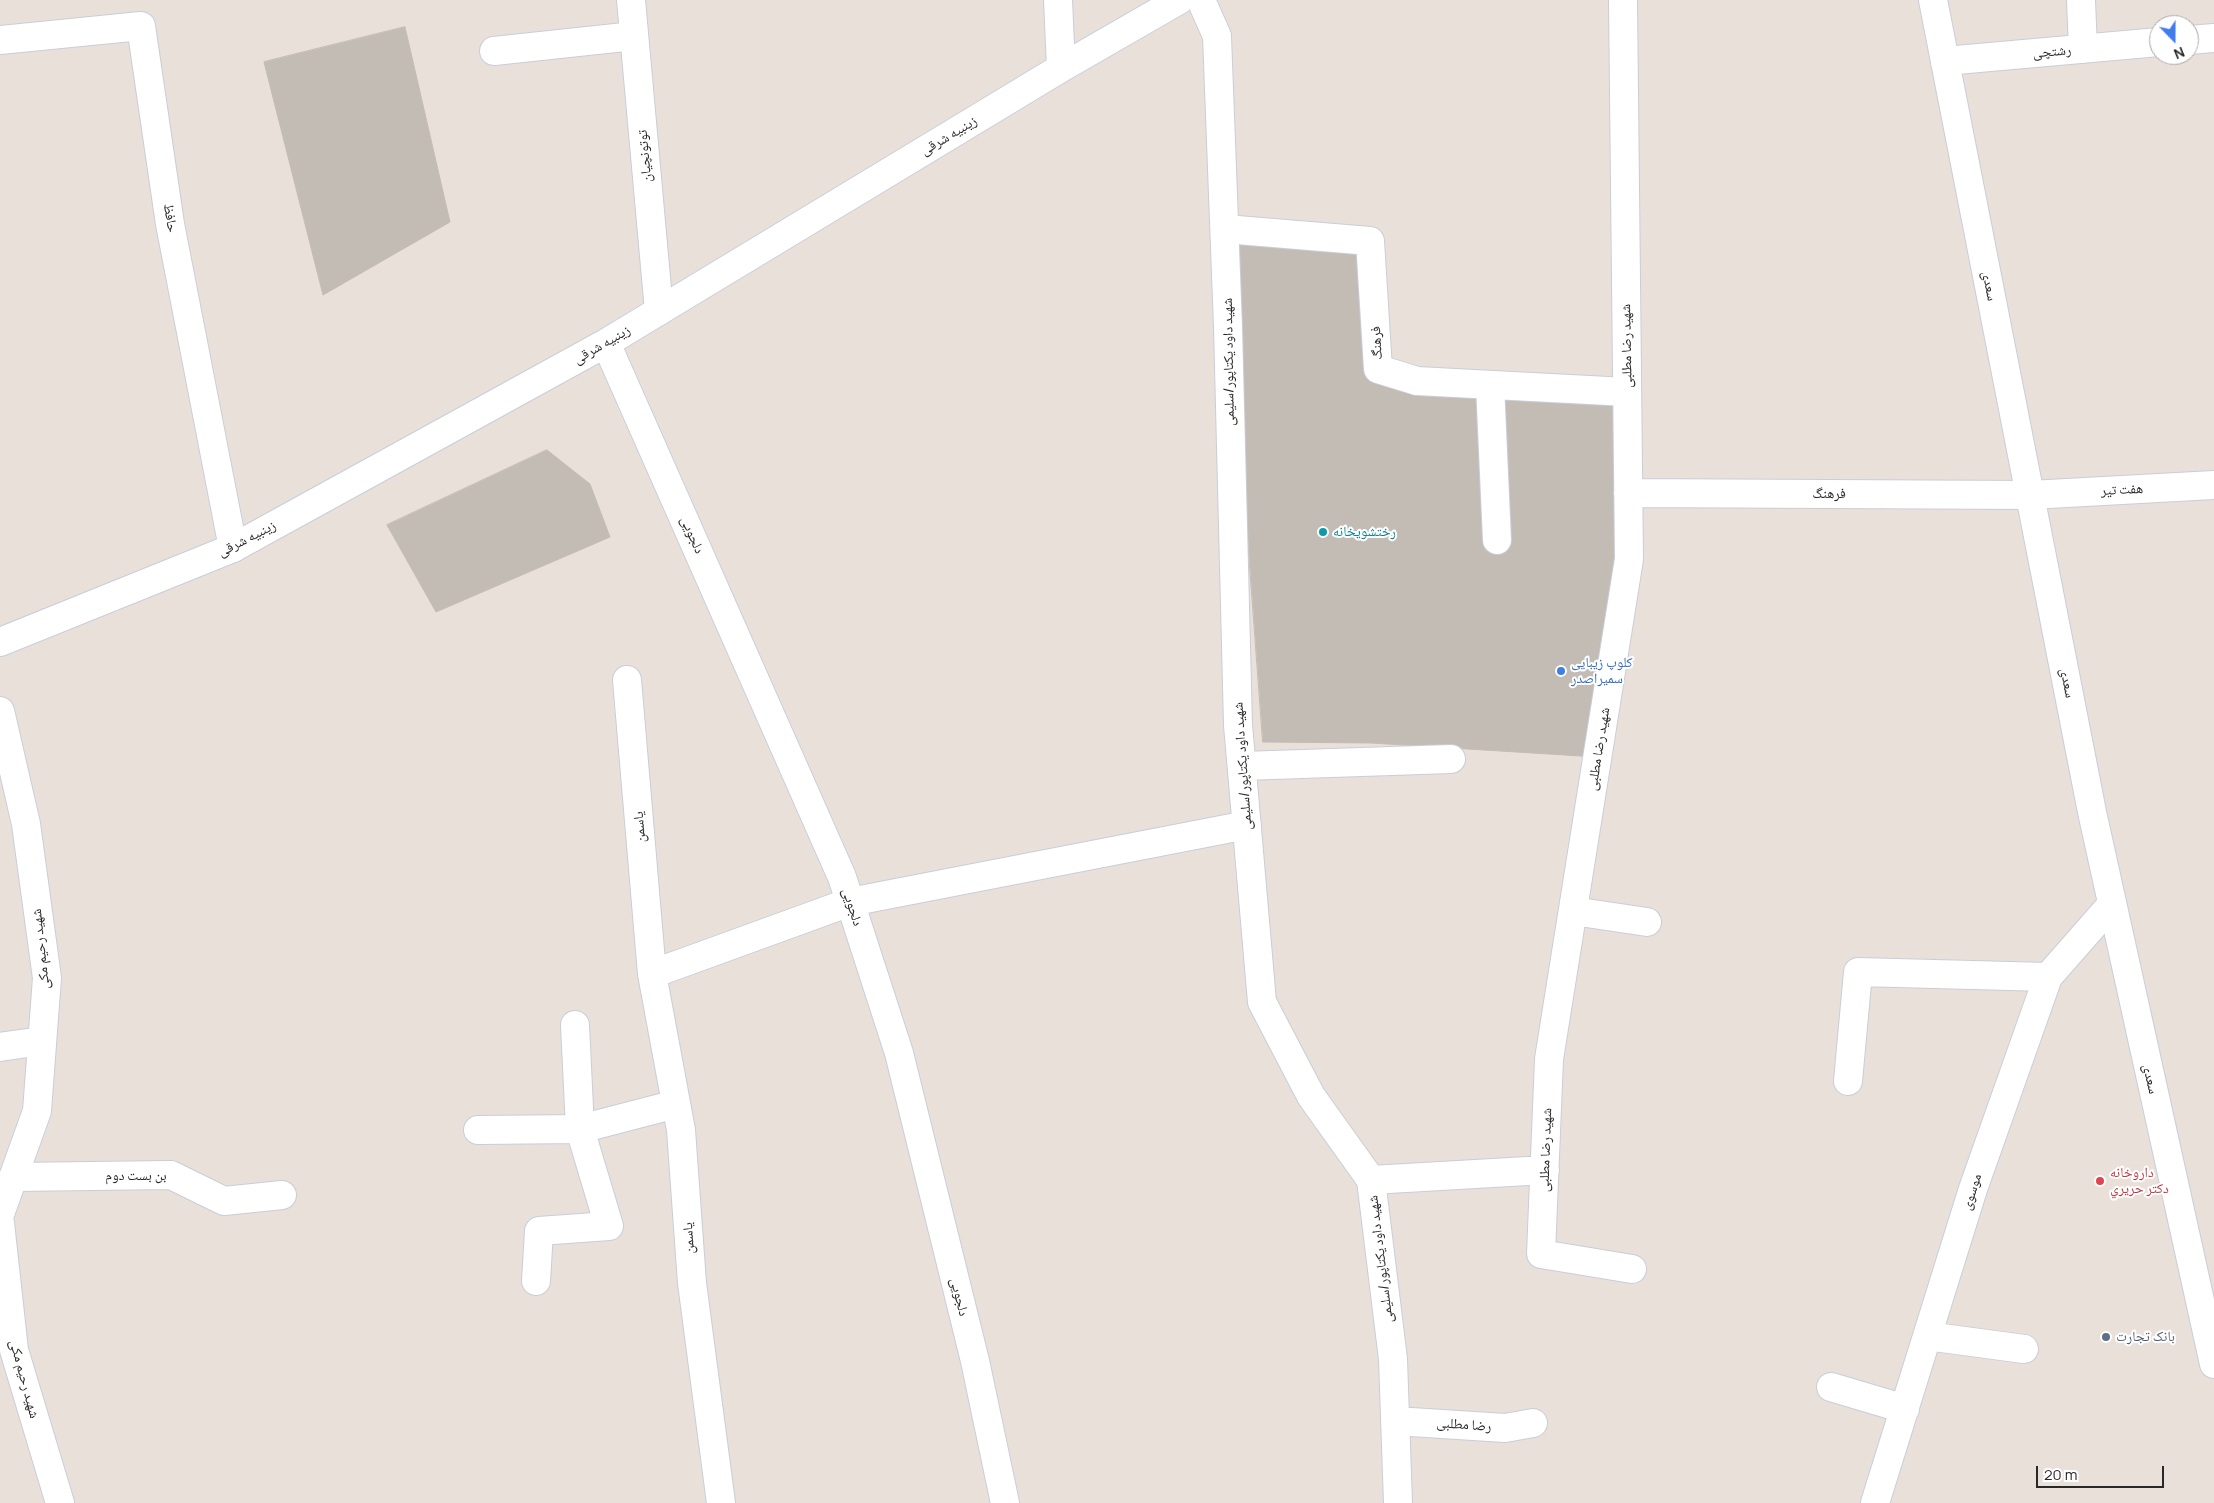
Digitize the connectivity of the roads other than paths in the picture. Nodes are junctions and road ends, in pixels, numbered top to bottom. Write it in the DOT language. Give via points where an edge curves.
graph roads {
  1 [pos="631,0"];
  2 [pos="1058,0"];
  3 [pos="1179,0"];
  4 [pos="1201,0"];
  5 [pos="1623,0"];
  6 [pos="1933,0"];
  7 [pos="2082,0"];
  8 [pos="634,36"];
  9 [pos="2214,38"];
  10 [pos="2199,39"];
  11 [pos="0,40"];
  12 [pos="2149,43"];
  13 [pos="2083,49"];
  14 [pos="494,51"];
  15 [pos="1945,61"];
  16 [pos="1061,68"];
  17 [pos="1225,229"];
  18 [pos="659,312"];
  19 [pos="606,343"];
  20 [pos="1490,385"];
  21 [pos="1627,392"];
  22 [pos="2214,485"];
  23 [pos="1628,492"];
  24 [pos="2030,496"];
  25 [pos="1497,540"];
  26 [pos="233,548"];
  27 [pos="0,642"];
  28 [pos="627,680"];
  29 [pos="0,711"];
  30 [pos="1451,759"];
  31 [pos="1242,766"];
  32 [pos="1247,825"];
  33 [pos="850,902"];
  34 [pos="2112,904"];
  35 [pos="1573,911"];
  36 [pos="1647,922"];
  37 [pos="652,974"];
  38 [pos="2048,977"];
  39 [pos="575,1025"];
  40 [pos="42,1041"];
  41 [pos="0,1047"];
  42 [pos="1848,1082"];
  43 [pos="676,1104"];
  44 [pos="580,1129"];
  45 [pos="478,1130"];
  46 [pos="1545,1170"];
  47 [pos="13,1177"];
  48 [pos="1371,1180"];
  49 [pos="282,1195"];
  50 [pos="0,1214"];
  51 [pos="0,1223"];
  52 [pos="1632,1269"];
  53 [pos="536,1282"];
  54 [pos="1927,1336"];
  55 [pos="2024,1349"];
  56 [pos="2214,1364"];
  57 [pos="1831,1387"];
  58 [pos="1905,1409"];
  59 [pos="1395,1420"];
  60 [pos="1533,1423"];
  61 [pos="60,1503"];
  62 [pos="720,1503"];
  63 [pos="1005,1503"];
  64 [pos="1398,1503"];
  65 [pos="1875,1503"];
  1 -- 8 [label="street, توتونچیان"];
  2 -- 16 [label="street"];
  3 -- 16 [label="street, زینبیه شرقی"];
  4 -- 17 [label="street, شهید داود یکتاپور/سلیمی" via="1217,36"];
  5 -- 21 [label="street, شهید رضا مطلبی"];
  6 -- 15 [label="street, سعدی"];
  7 -- 13 [label="street"];
  8 -- 14 [label="street"];
  8 -- 18 [label="street, توتونچیان"];
  9 -- 10 [label="street"];
  11 -- 26 [label="street, حافظ" via="141,26 170,224"];
  12 -- 13 [label="street, رشتچی"];
  13 -- 15 [label="street, رشتچی"];
  15 -- 24 [label="street, سعدی"];
  16 -- 18 [label="street, زینبیه شرقی"];
  17 -- 20 [label="street, فرهنگ" via="1370,241 1378,369 1417,381"];
  17 -- 31 [label="street, شهید داود یکتاپور/سلیمی" via="1238,724"];
  18 -- 19 [label="street, زینبیه شرقی"];
  19 -- 26 [label="street, زینبیه شرقی"];
  19 -- 33 [label="street, دلجویی" via="842,877"];
  20 -- 21 [label="street, فرهنگ"];
  20 -- 25 [label="street"];
  21 -- 23 [label="street, شهید رضا مطلبی"];
  22 -- 24 [label="street, هفت تیر"];
  23 -- 24 [label="street, فرهنگ"];
  23 -- 35 [label="street, شهید رضا مطلبی" via="1629,559"];
  24 -- 34 [label="street, سعدی"];
  26 -- 27 [label="street, زینبیه شرقی"];
  28 -- 37 [label="street, یاسمن"];
  29 -- 40 [label="street, شهید رحیم مکی" via="26,824 47,978"];
  30 -- 31 [label="street"];
  31 -- 32 [label="street, شهید داود یکتاپور/سلیمی"];
  32 -- 33 [label="street"];
  32 -- 48 [label="street, شهید داود یکتاپور/سلیمی" via="1262,1002 1311,1096"];
  33 -- 37 [label="street"];
  33 -- 63 [label="street, دلجویی" via="899,1053 975,1361"];
  34 -- 38 [label="street, موسوی"];
  34 -- 56 [label="street, سعدی"];
  35 -- 36 [label="street"];
  35 -- 46 [label="street, شهید رضا مطلبی" via="1550,1060"];
  37 -- 43 [label="street, یاسمن"];
  38 -- 42 [label="street" via="1858,972"];
  38 -- 54 [label="street, موسوی" via="1973,1189"];
  39 -- 44 [label="street"];
  40 -- 41 [label="street"];
  40 -- 47 [label="street, شهید رحیم مکی" via="37,1111"];
  43 -- 44 [label="street"];
  43 -- 62 [label="street, یاسمن" via="681,1130 692,1283"];
  44 -- 45 [label="street"];
  44 -- 53 [label="street" via="610,1226 539,1231"];
  46 -- 48 [label="street"];
  46 -- 52 [label="street, شهید رضا مطلبی" via="1541,1254"];
  47 -- 49 [label="street, بن بست دوم" via="171,1175 224,1201"];
  47 -- 50 [label="street, شهید رحیم مکی"];
  48 -- 59 [label="street, شهید داود یکتاپور/سلیمی" via="1393,1359"];
  51 -- 61 [label="street, شهید رحیم مکی" via="14,1350"];
  54 -- 55 [label="street"];
  54 -- 58 [label="street, موسوی"];
  57 -- 58 [label="street"];
  58 -- 65 [label="street, موسوی"];
  59 -- 60 [label="street, رضا مطلبی" via="1505,1428"];
  59 -- 64 [label="street, شهید داود یکتاپور/سلیمی"];
}
